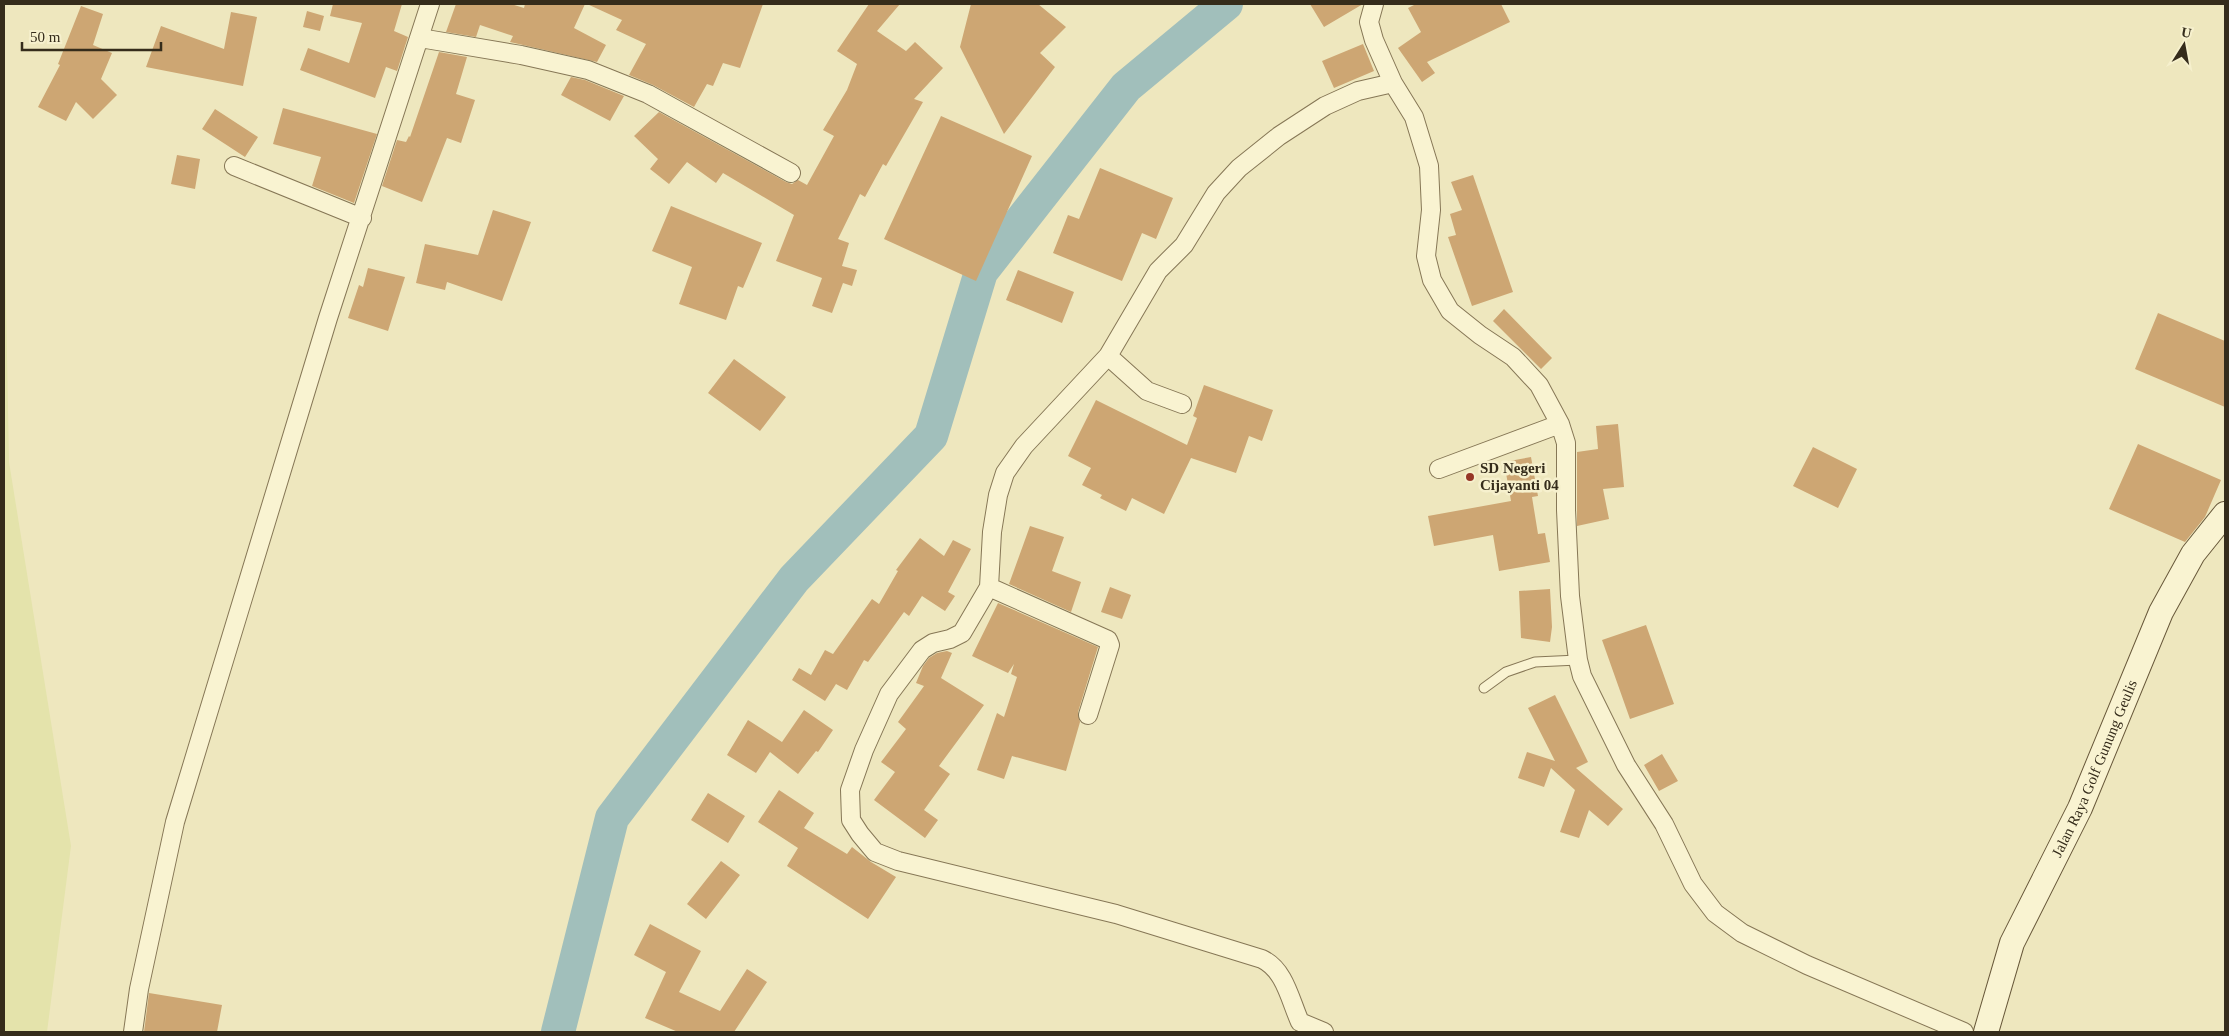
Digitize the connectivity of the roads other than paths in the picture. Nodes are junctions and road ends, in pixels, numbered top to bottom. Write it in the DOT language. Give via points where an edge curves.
graph roads {
  1 [pos="430,4"];
  2 [pos="1374,4"];
  3 [pos="420,38"];
  4 [pos="1393,83"];
  5 [pos="234,166"];
  6 [pos="792,173"];
  7 [pos="362,218"];
  8 [pos="1108,356"];
  9 [pos="1182,404"];
  10 [pos="1560,424"];
  11 [pos="1439,469"];
  12 [pos="2225,514"];
  13 [pos="990,586"];
  14 [pos="1578,660"];
  15 [pos="1484,688"];
  16 [pos="1088,715"];
  17 [pos="133,1032"];
  18 [pos="1324,1032"];
  19 [pos="1964,1032"];
  20 [pos="1986,1032"];
  1 -- 3 [label="street"];
  2 -- 4 [label="street" via="1369,22"];
  3 -- 6 [label="street" via="536,58 597,73 648,94"];
  3 -- 7 [label="street"];
  4 -- 8 [label="street" via="1358,91 1325,106 1279,136 1239,168 1216,193 1184,245 1158,271"];
  4 -- 10 [label="street" via="1414,117 1429,166 1431,210 1426,256 1432,280 1450,311 1513,358 1539,385"];
  5 -- 7 [label="street"];
  7 -- 17 [label="street" via="328,318 170,839"];
  8 -- 9 [label="street" via="1147,391"];
  8 -- 13 [label="street" via="1024,446 1005,473 992,532"];
  10 -- 11 [label="street"];
  10 -- 14 [label="street" via="1566,443 1570,596"];
  12 -- 20 [label="main road, Jalan Raya Golf Gunung Geulis" via="2193,554 2161,612 2080,808 2012,943"];
  13 -- 16 [label="street" via="1108,640 1110,644"];
  13 -- 18 [label="street" via="962,633 933,642 922,650 889,694 850,790 851,820 860,834 875,852 898,862 1116,914 1262,958 1278,972 1300,1022"];
  14 -- 15 [label="lane" via="1535,662 1506,672"];
  14 -- 19 [label="street" via="1582,676 1626,766 1664,824 1693,884 1715,913 1742,933 1807,965"];
}
